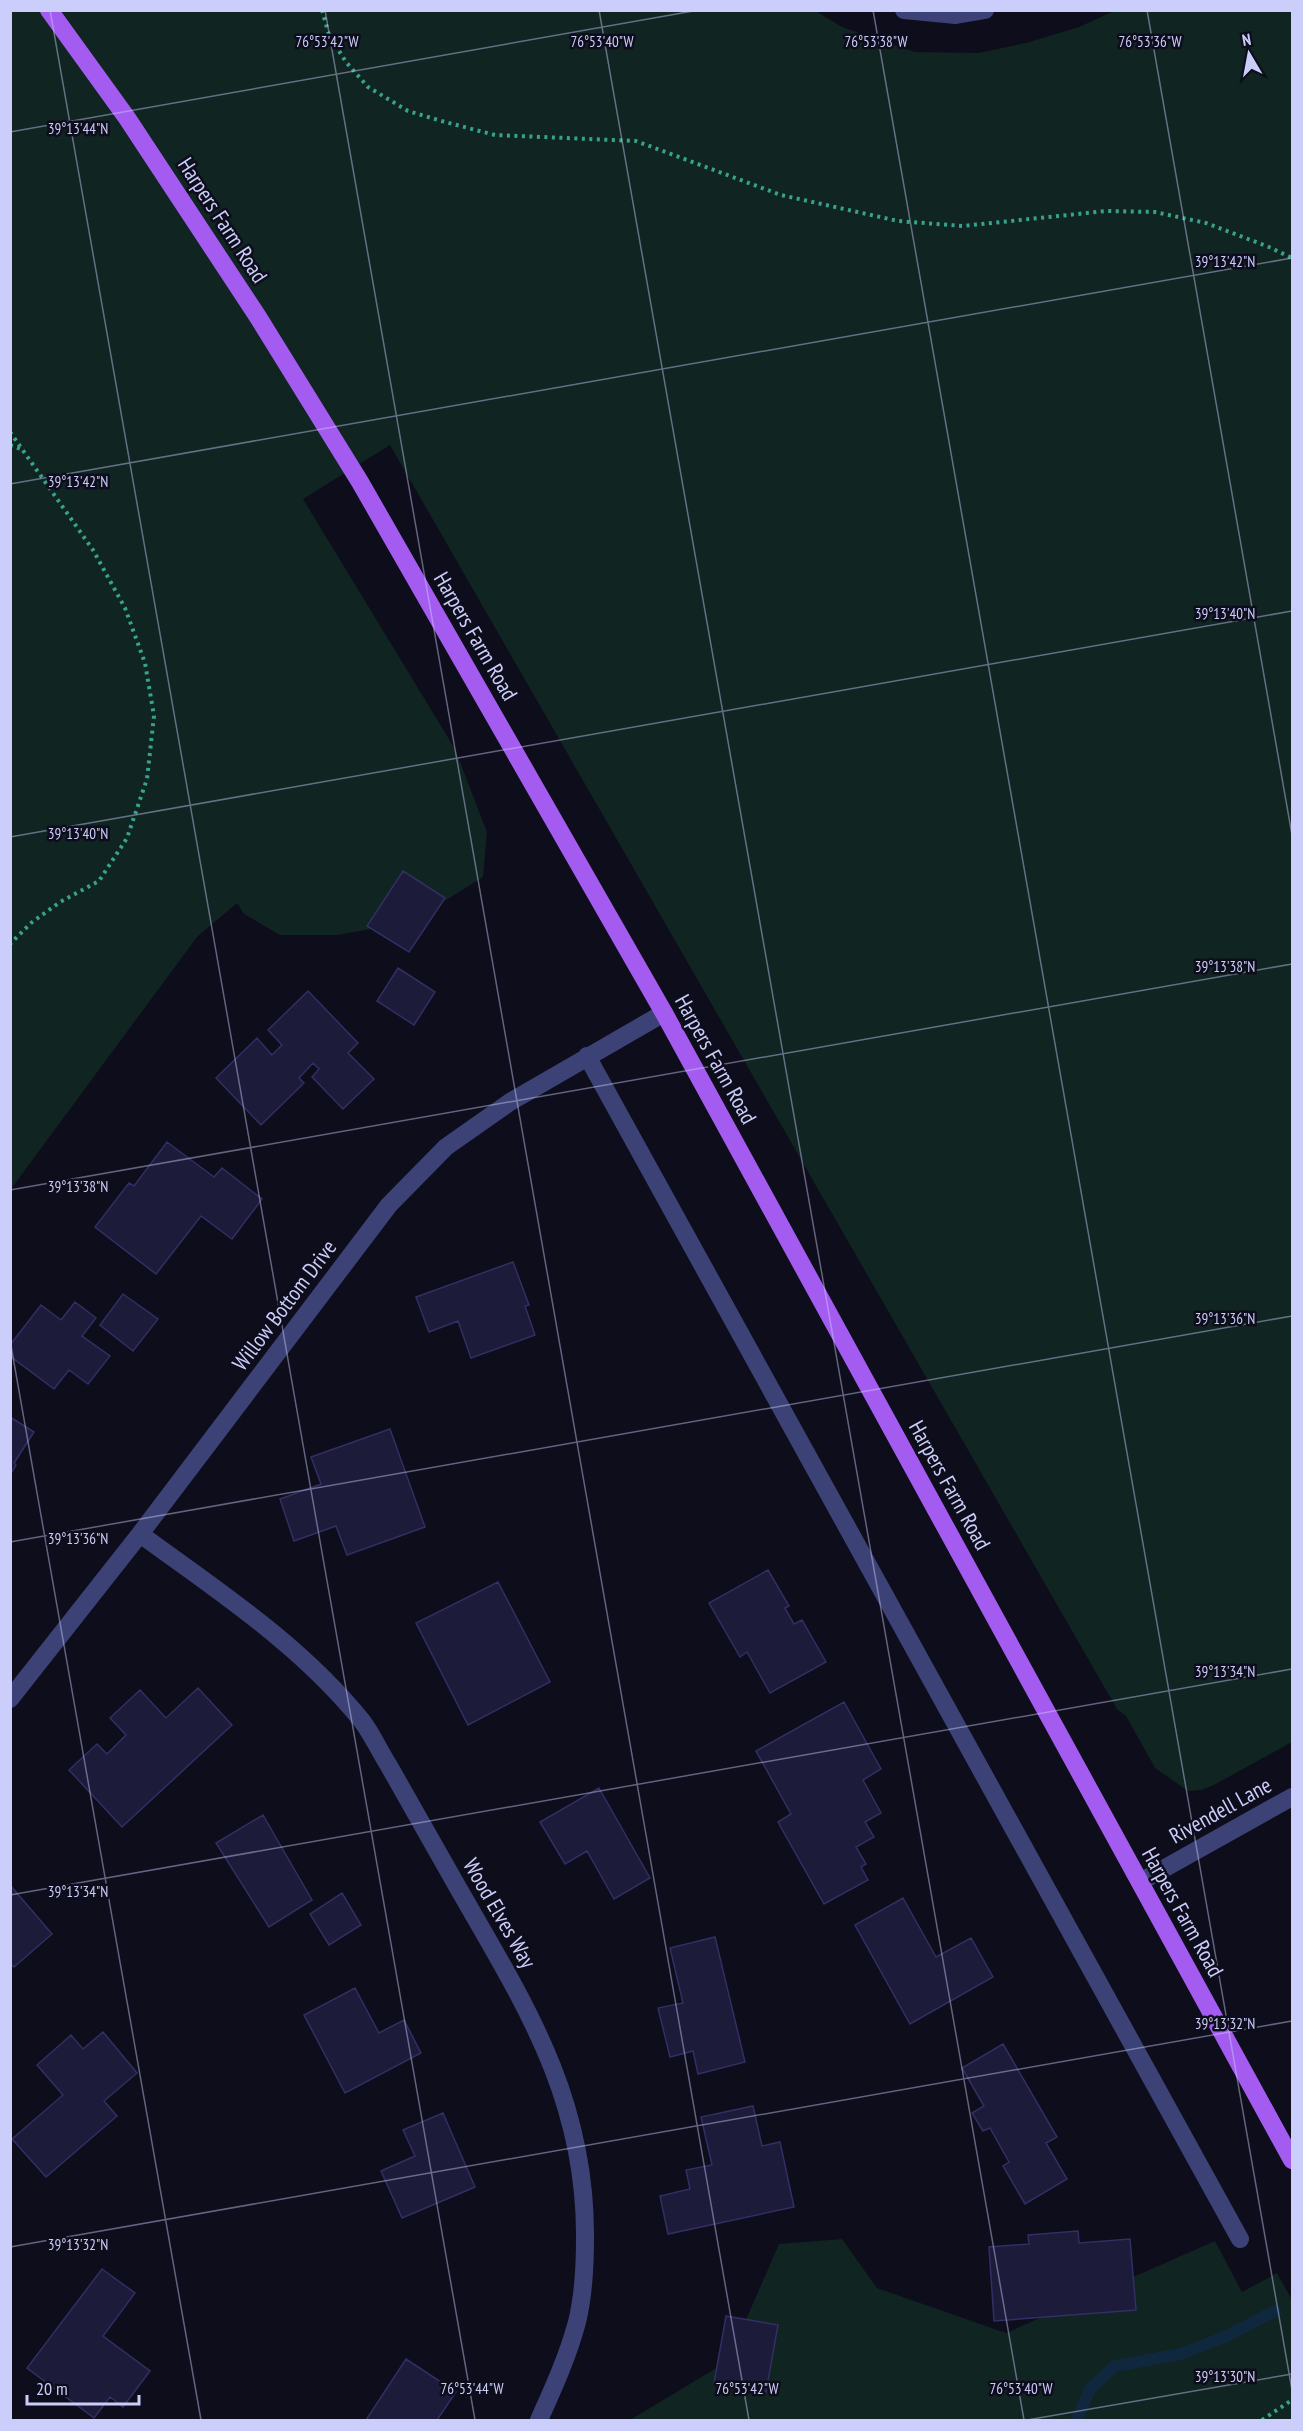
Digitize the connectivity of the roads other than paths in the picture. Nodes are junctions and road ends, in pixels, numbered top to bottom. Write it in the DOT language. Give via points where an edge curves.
graph roads {
  1 [pos="49,10"];
  2 [pos="904,10"];
  3 [pos="985,10"];
  4 [pos="664,1013"];
  5 [pos="587,1056"];
  6 [pos="140,1534"];
  7 [pos="10,1699"];
  8 [pos="1293,1797"];
  9 [pos="1140,1882"];
  10 [pos="1293,2160"];
  11 [pos="1240,2239"];
  12 [pos="539,2421"];
  1 -- 4 [label="main road, Harpers Farm Road" via="140,138 258,317 360,482"];
  2 -- 3 [label="street" via="956,15"];
  4 -- 5 [label="street, Willow Bottom Drive"];
  4 -- 9 [label="main road, Harpers Farm Road"];
  5 -- 6 [label="street, Willow Bottom Drive" via="510,1102 447,1147 389,1205"];
  5 -- 11 [label="street"];
  6 -- 7 [label="street, Willow Bottom Drive"];
  6 -- 12 [label="street, Wood Elves Way" via="262,1623 363,1722 521,1998 549,2056 571,2119 581,2168 584,2274 577,2322"];
  8 -- 9 [label="street, Rivendell Lane"];
  9 -- 10 [label="main road, Harpers Farm Road"];
}
